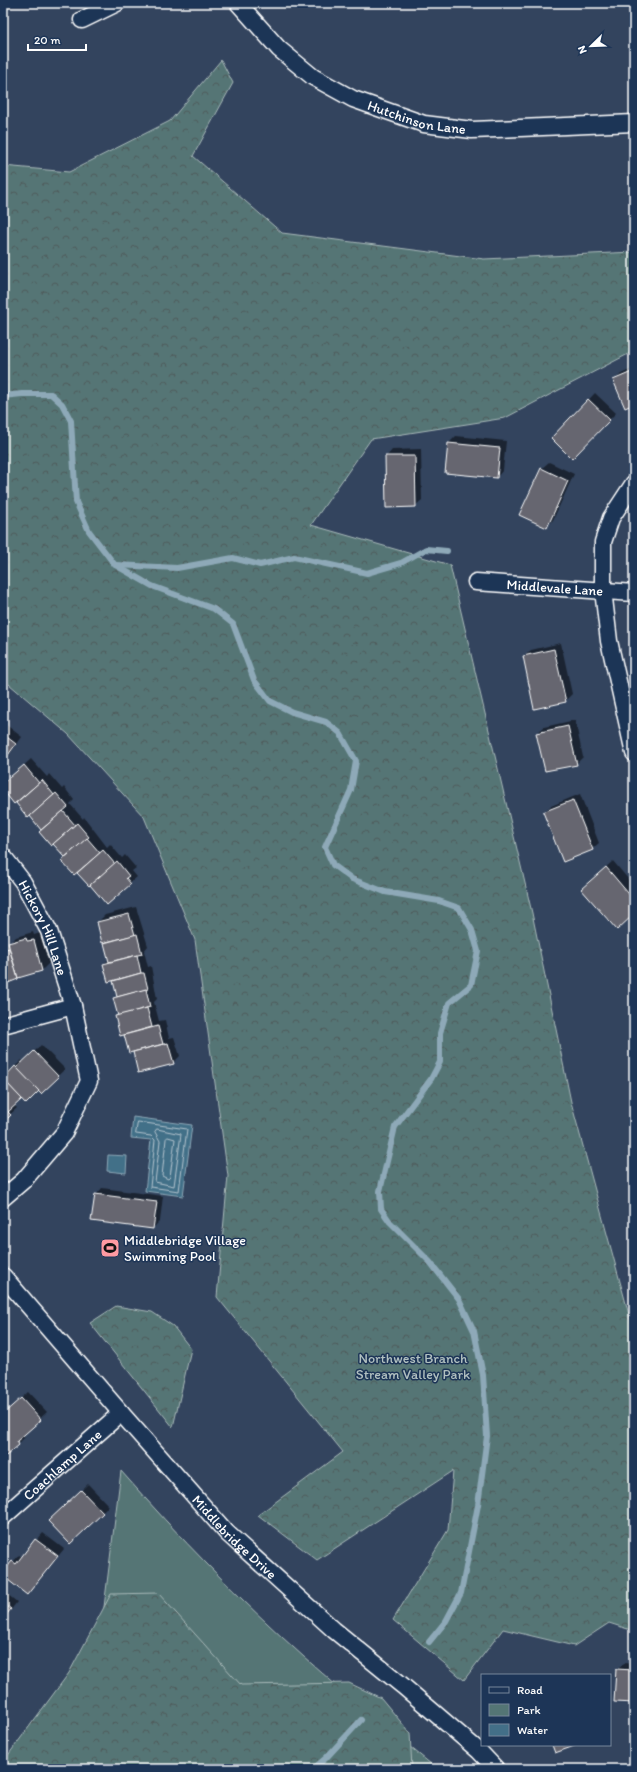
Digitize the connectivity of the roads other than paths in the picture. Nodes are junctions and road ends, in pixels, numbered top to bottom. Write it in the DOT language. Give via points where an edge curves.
graph roads {
  1 [pos="117,3"];
  2 [pos="238,3"];
  3 [pos="82,20"];
  4 [pos="634,123"];
  5 [pos="634,483"];
  6 [pos="476,582"];
  7 [pos="603,590"];
  8 [pos="634,593"];
  9 [pos="634,753"];
  10 [pos="3,856"];
  11 [pos="73,1006"];
  12 [pos="3,1025"];
  13 [pos="24,1180"];
  14 [pos="3,1187"];
  15 [pos="3,1198"];
  16 [pos="3,1276"];
  17 [pos="121,1414"];
  18 [pos="3,1517"];
  19 [pos="496,1769"];
  1 -- 3 [label="street"];
  2 -- 4 [label="street, Hutchinson Lane" via="279,49 313,77 353,99 424,124 472,130"];
  5 -- 7 [label="street" via="612,518 603,542"];
  6 -- 7 [label="street, Middlevale Lane"];
  7 -- 8 [label="street, Middlevale Lane"];
  7 -- 9 [label="street" via="609,640"];
  10 -- 11 [label="street, Hickory Hill Lane" via="23,882 49,931"];
  11 -- 12 [label="street"];
  11 -- 13 [label="street, Hickory Hill Lane" via="89,1081 64,1133"];
  13 -- 14 [label="street"];
  13 -- 15 [label="street, Hickory Hill Lane"];
  16 -- 17 [label="street, Middlebridge Drive"];
  17 -- 18 [label="street, Coachlamp Lane"];
  17 -- 19 [label="street, Middlebridge Drive" via="227,1533 334,1630 480,1752"];
}
